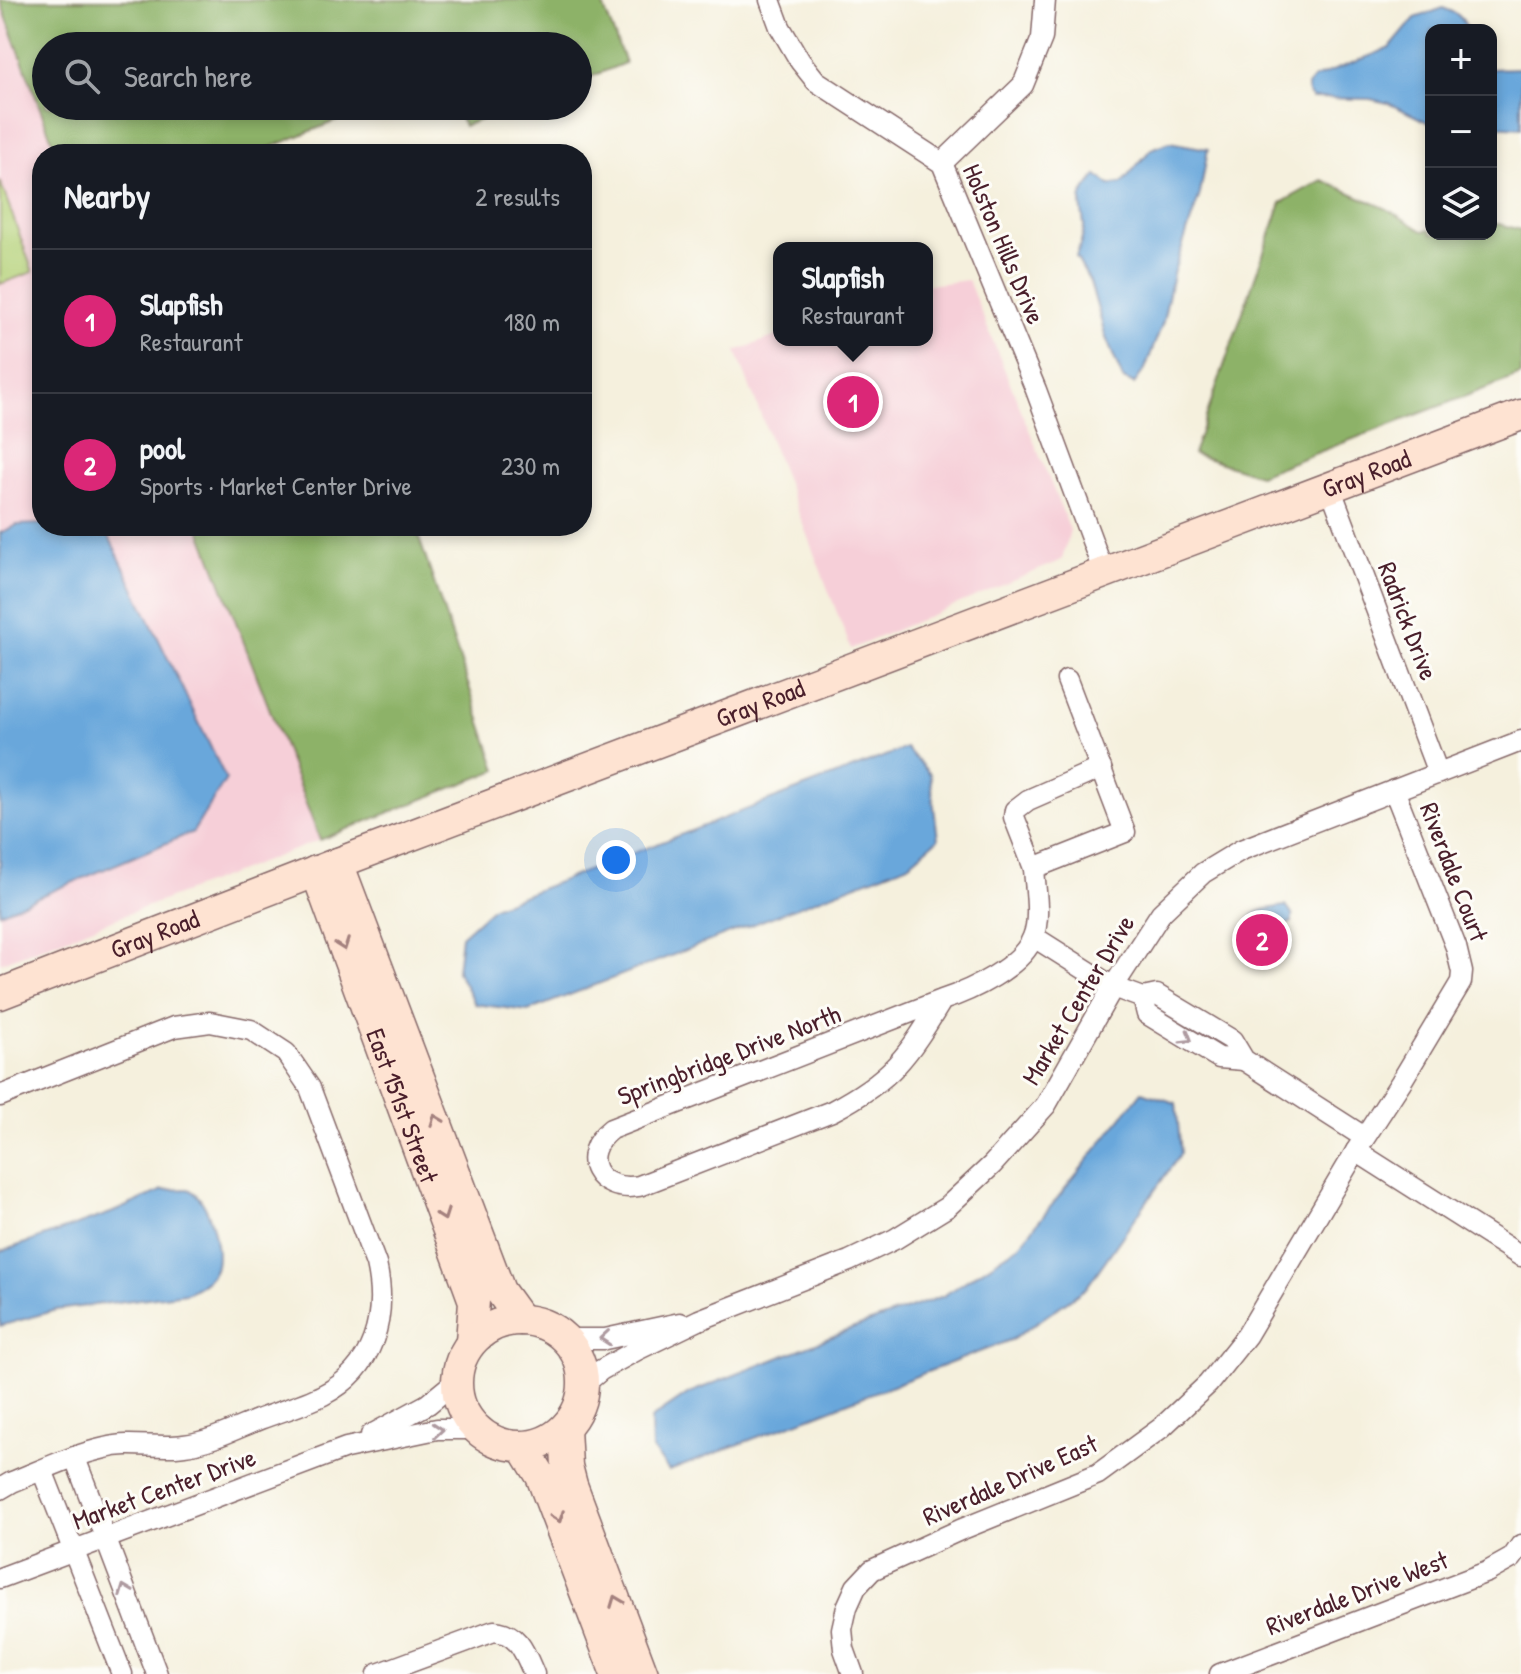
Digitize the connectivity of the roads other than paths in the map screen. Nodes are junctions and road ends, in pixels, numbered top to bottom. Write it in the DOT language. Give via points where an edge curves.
graph roads {
  1 [pos="770,0"];
  2 [pos="1045,0"];
  3 [pos="942,163"];
  4 [pos="1521,415"];
  5 [pos="1330,487"];
  6 [pos="1104,573"];
  7 [pos="1067,680"];
  8 [pos="1521,741"];
  9 [pos="1101,768"];
  10 [pos="1438,773"];
  11 [pos="1394,790"];
  12 [pos="327,867"];
  13 [pos="1034,868"];
  14 [pos="1034,937"];
  15 [pos="1113,987"];
  16 [pos="0,994"];
  17 [pos="942,1000"];
  18 [pos="0,1096"];
  19 [pos="1360,1144"];
  20 [pos="1521,1256"];
  21 [pos="521,1320"];
  22 [pos="699,1320"];
  23 [pos="565,1339"];
  24 [pos="471,1342"];
  25 [pos="456,1381"];
  26 [pos="583,1385"];
  27 [pos="565,1428"];
  28 [pos="475,1429"];
  29 [pos="523,1447"];
  30 [pos="346,1448"];
  31 [pos="75,1458"];
  32 [pos="42,1470"];
  33 [pos="0,1489"];
  34 [pos="105,1538"];
  35 [pos="73,1550"];
  36 [pos="1516,1552"];
  37 [pos="0,1578"];
  38 [pos="122,1674"];
  39 [pos="157,1674"];
  40 [pos="378,1674"];
  41 [pos="534,1674"];
  42 [pos="616,1674"];
  43 [pos="643,1674"];
  44 [pos="853,1674"];
  45 [pos="1220,1674"];
  1 -- 3 [label="street, Holston Hills Drive" via="780,27 816,81"];
  2 -- 3 [label="street" via="1042,38 1023,85"];
  3 -- 6 [label="street, Holston Hills Drive" via="1036,390"];
  4 -- 5 [label="street, Gray Road"];
  5 -- 6 [label="street, Gray Road"];
  5 -- 10 [label="street, Radrick Drive"];
  6 -- 12 [label="street, Gray Road"];
  7 -- 9 [label="street"];
  8 -- 10 [label="street, Market Center Drive"];
  9 -- 13 [label="street" via="1015,810"];
  9 -- 13 [label="street" via="1125,832"];
  10 -- 11 [label="street, Market Center Drive"];
  11 -- 15 [label="street, Market Center Drive" via="1241,850 1203,873 1161,913"];
  11 -- 19 [label="street, Riverdale Court" via="1456,947 1462,977"];
  12 -- 16 [label="street, Gray Road"];
  21 -- 12 [label="street, East 151st Street, one-way" via="500,1291"];
  12 -- 24 [label="street, East 151st Street, one-way" via="474,1301"];
  13 -- 14 [label="street"];
  14 -- 15 [label="street"];
  14 -- 17 [label="street, Springbridge Drive North" via="987,981"];
  15 -- 19 [label="street" via="1143,998 1147,1014 1219,1058 1244,1060"];
  15 -- 22 [label="street, Market Center Drive" via="1046,1105 947,1207 849,1261"];
  17 -- 17 [label="street, Springbridge Drive North" via="611,1129 595,1144 595,1169 611,1185 639,1186 832,1111 895,1069"];
  18 -- 31 [label="street" via="174,1027 236,1025 266,1038 296,1064 310,1088 381,1288 374,1340 352,1374 325,1394 201,1442 120,1445"];
  19 -- 20 [label="street"];
  19 -- 44 [label="street, Riverdale Drive East" via="1247,1335 1208,1384 1161,1428 1098,1474 872,1570 856,1587 842,1629"];
  21 -- 23 [label="street" via="545,1325"];
  21 -- 24 [label="street" via="494,1325"];
  22 -- 23 [label="street, Market Center Drive, one-way" via="605,1339"];
  22 -- 26 [label="street, Market Center Drive" via="601,1370"];
  23 -- 26 [label="street" via="579,1360"];
  24 -- 25 [label="street"];
  25 -- 28 [label="street" via="461,1407"];
  25 -- 30 [label="street, Market Center Drive" via="428,1404"];
  26 -- 27 [label="street" via="575,1415"];
  27 -- 29 [label="street"];
  43 -- 27 [label="street, one-way" via="572,1485"];
  28 -- 29 [label="street" via="506,1446"];
  30 -- 28 [label="street, Market Center Drive, one-way" via="437,1429"];
  29 -- 42 [label="street, one-way" via="546,1486"];
  30 -- 34 [label="street, Market Center Drive"];
  31 -- 32 [label="street"];
  31 -- 34 [label="street"];
  32 -- 33 [label="street"];
  32 -- 35 [label="street"];
  34 -- 35 [label="street, Market Center Drive"];
  39 -- 34 [label="street, one-way"];
  35 -- 37 [label="street, Market Center Drive"];
  35 -- 38 [label="street"];
  36 -- 45 [label="street, Riverdale Drive West" via="1487,1572"];
  40 -- 41 [label="street" via="494,1631 518,1642"];
}
